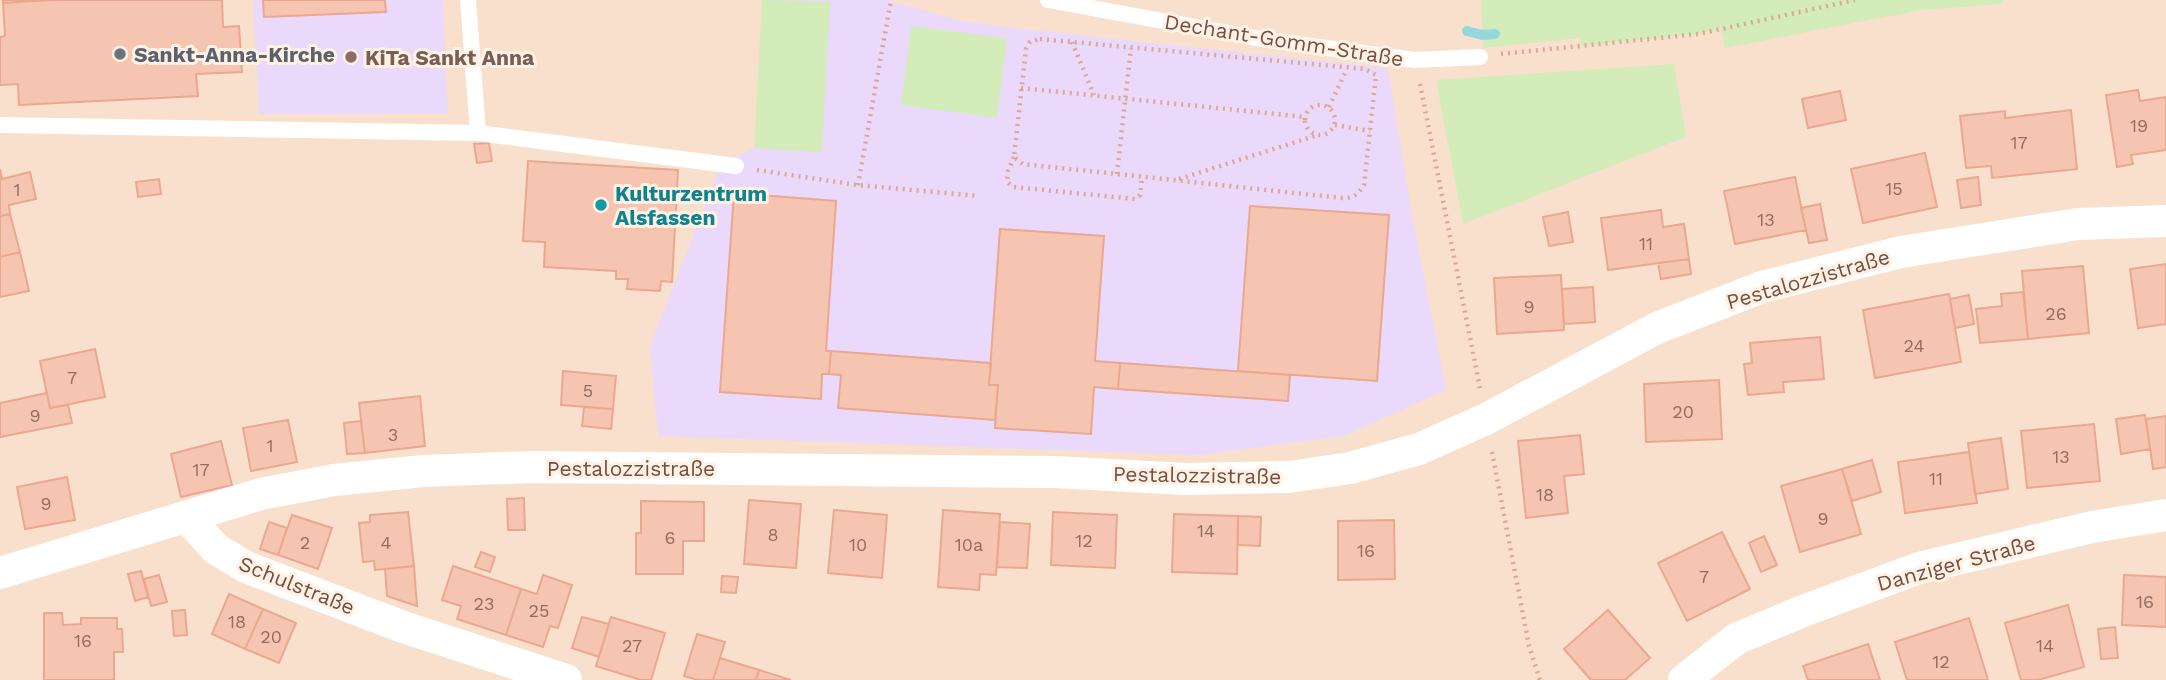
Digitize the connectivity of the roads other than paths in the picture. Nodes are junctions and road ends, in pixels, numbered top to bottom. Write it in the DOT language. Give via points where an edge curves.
graph roads {
  1 [pos="468,0"];
  2 [pos="1048,0"];
  3 [pos="1480,57"];
  4 [pos="0,125"];
  5 [pos="478,133"];
  6 [pos="736,166"];
  7 [pos="2166,221"];
  8 [pos="2166,515"];
  9 [pos="187,517"];
  10 [pos="0,573"];
  11 [pos="566,680"];
  12 [pos="1684,680"];
  1 -- 5 [label="lane"];
  2 -- 3 [label="lane, Dechant-Gomm-Straße" via="1261,39 1415,60"];
  4 -- 5 [label="lane"];
  5 -- 6 [label="lane"];
  7 -- 9 [label="street, Pestalozzistraße" via="2078,224 1901,252 1762,287 1657,328 1486,419 1419,449 1350,468 1289,477 1186,479 1054,472 450,470 334,480 261,494"];
  8 -- 12 [label="street, Danziger Straße" via="2092,527 1919,568 1736,639"];
  9 -- 10 [label="street"];
  9 -- 11 [label="street, Schulstraße" via="216,549 246,567 404,627"];
}
